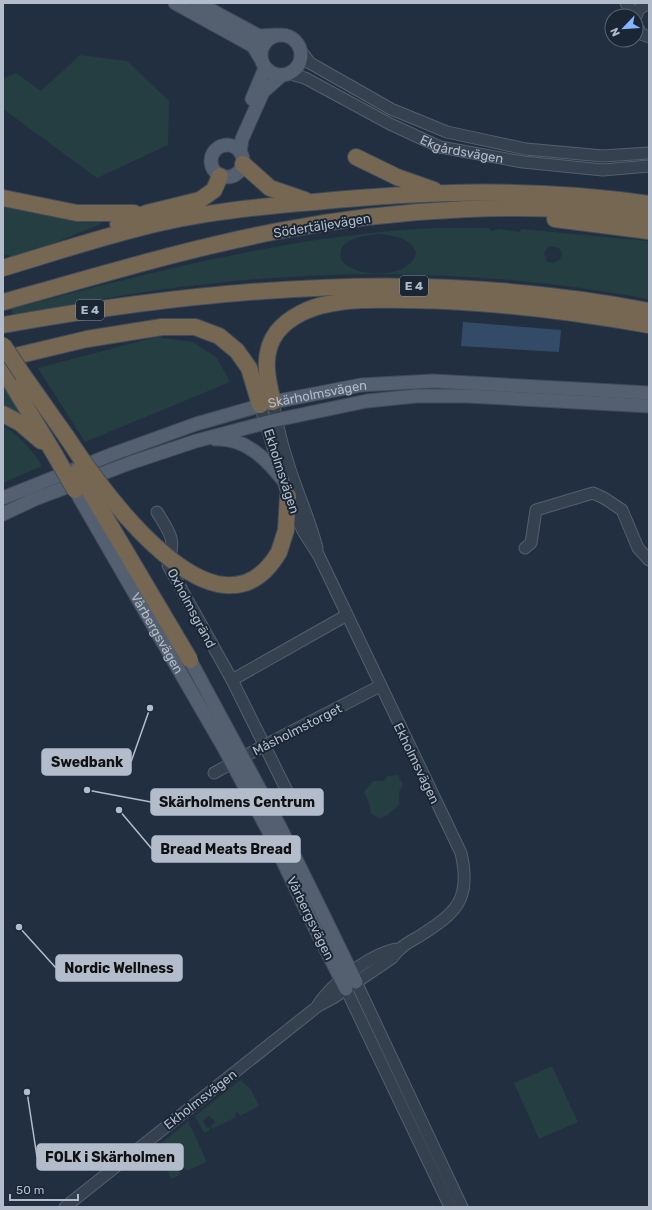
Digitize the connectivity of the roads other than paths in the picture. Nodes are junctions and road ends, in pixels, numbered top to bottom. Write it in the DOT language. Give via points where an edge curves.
graph roads {
  1 [pos="175,3"];
  2 [pos="198,3"];
  3 [pos="279,35"];
  4 [pos="301,51"];
  5 [pos="263,64"];
  6 [pos="285,75"];
  7 [pos="228,145"];
  8 [pos="649,153"];
  9 [pos="356,157"];
  10 [pos="241,158"];
  11 [pos="649,166"];
  12 [pos="220,176"];
  13 [pos="443,193"];
  14 [pos="3,198"];
  15 [pos="314,202"];
  16 [pos="649,204"];
  17 [pos="507,209"];
  18 [pos="148,213"];
  19 [pos="649,216"];
  20 [pos="649,231"];
  21 [pos="18,264"];
  22 [pos="3,268"];
  23 [pos="3,302"];
  24 [pos="649,311"];
  25 [pos="3,324"];
  26 [pos="649,326"];
  27 [pos="3,345"];
  28 [pos="3,359"];
  29 [pos="12,374"];
  30 [pos="649,393"];
  31 [pos="266,404"];
  32 [pos="649,406"];
  33 [pos="3,414"];
  34 [pos="271,421"];
  35 [pos="63,438"];
  36 [pos="196,441"];
  37 [pos="55,455"];
  38 [pos="283,480"];
  39 [pos="75,490"];
  40 [pos="288,496"];
  41 [pos="3,498"];
  42 [pos="156,512"];
  43 [pos="3,514"];
  44 [pos="525,548"];
  45 [pos="319,556"];
  46 [pos="649,560"];
  47 [pos="347,615"];
  48 [pos="190,660"];
  49 [pos="232,680"];
  50 [pos="380,686"];
  51 [pos="214,773"];
  52 [pos="293,803"];
  53 [pos="348,981"];
  54 [pos="65,1206"];
  55 [pos="450,1207"];
  56 [pos="462,1207"];
  1 -- 5 [label="main road" via="253,46"];
  2 -- 3 [label="main road" via="259,36"];
  3 -- 4 [label="main road" via="292,38"];
  3 -- 5 [label="main road" via="266,42 262,49"];
  4 -- 6 [label="main road" via="299,65"];
  4 -- 8 [label="street, Ekgårdsvägen" via="310,63 391,108 447,132 526,149 603,156"];
  5 -- 6 [label="main road" via="270,72"];
  5 -- 7 [label="main road" via="247,110"];
  6 -- 10 [label="main road" via="263,92 242,139"];
  6 -- 11 [label="street, Ekgårdsvägen" via="304,78 390,124 440,147 523,162 603,170"];
  7 -- 10 [label="main road"];
  7 -- 12 [label="main road" via="217,148 211,158 213,169"];
  9 -- 13 [label="highway" via="403,179"];
  10 -- 12 [label="main road" via="237,174"];
  10 -- 15 [label="highway" via="270,188"];
  12 -- 18 [label="highway" via="214,190 205,198"];
  13 -- 15 [label="highway" via="380,195"];
  13 -- 16 [label="highway" via="535,192"];
  14 -- 18 [label="highway" via="76,213"];
  15 -- 21 [label="highway" via="166,221 127,230"];
  17 -- 19 [label="highway, Södertäljevägen / E 4"];
  17 -- 20 [label="highway" via="560,220"];
  17 -- 23 [label="highway, Södertäljevägen / E 4" via="437,211 311,225 149,262"];
  18 -- 21 [label="highway" via="68,242"];
  21 -- 22 [label="highway"];
  24 -- 25 [label="highway, E 4" via="594,301 502,291 407,286 324,287 283,288 178,298"];
  26 -- 31 [label="highway" via="593,315 501,304 378,300 329,304 305,311 276,333 269,349 266,366"];
  27 -- 29 [label="highway, bridge"];
  28 -- 31 [label="highway" via="87,339 162,328 195,327 219,336 237,351 249,368"];
  29 -- 35 [label="highway"];
  29 -- 37 [label="highway"];
  30 -- 31 [label="main road, Skärholmsvägen" via="433,381 361,385"];
  31 -- 34 [label="street, Ekholmsvägen"];
  31 -- 41 [label="main road, Skärholmsvägen" via="196,424"];
  32 -- 34 [label="main road, Skärholmsvägen" via="467,396 416,396 367,401"];
  33 -- 37 [label="highway" via="20,423"];
  34 -- 36 [label="main road, Skärholmsvägen"];
  34 -- 38 [label="street, Ekholmsvägen"];
  34 -- 45 [label="street, Ekholmsvägen" via="312,527"];
  35 -- 40 [label="highway, bridge" via="132,522 170,558 200,579 228,586 246,582 266,571 279,552 286,530"];
  35 -- 48 [label="highway, bridge"];
  36 -- 38 [label="main road" via="219,439 242,444 264,458"];
  36 -- 43 [label="main road, Skärholmsvägen" via="101,474"];
  37 -- 39 [label="highway, bridge"];
  38 -- 40 [label="street, Ekholmsvägen"];
  39 -- 53 [label="main road, Vårbergsvägen, bridge" via="224,748 269,832 309,916"];
  40 -- 45 [label="street, Ekholmsvägen" via="303,531"];
  42 -- 49 [label="street, Oxholmsgränd" via="169,532 173,548 168,565"];
  44 -- 46 [label="street" via="531,543 536,510 593,493 622,510 638,548"];
  45 -- 47 [label="street, Ekholmsvägen"];
  47 -- 49 [label="street"];
  47 -- 50 [label="street, Ekholmsvägen"];
  48 -- 53 [label="main road, Vårbergsvägen, bridge" via="320,908"];
  49 -- 52 [label="street, Oxholmsgränd"];
  50 -- 51 [label="street, Måsholmstorget, bridge"];
  50 -- 53 [label="street, Ekholmsvägen" via="461,853 465,872 458,906 447,917 398,949 392,958"];
  53 -- 54 [label="street, Ekholmsvägen" via="324,995 318,1006"];
  53 -- 55 [label="street, Vårbergsvägen"];
  53 -- 56 [label="street, Vårbergsvägen"];
}
